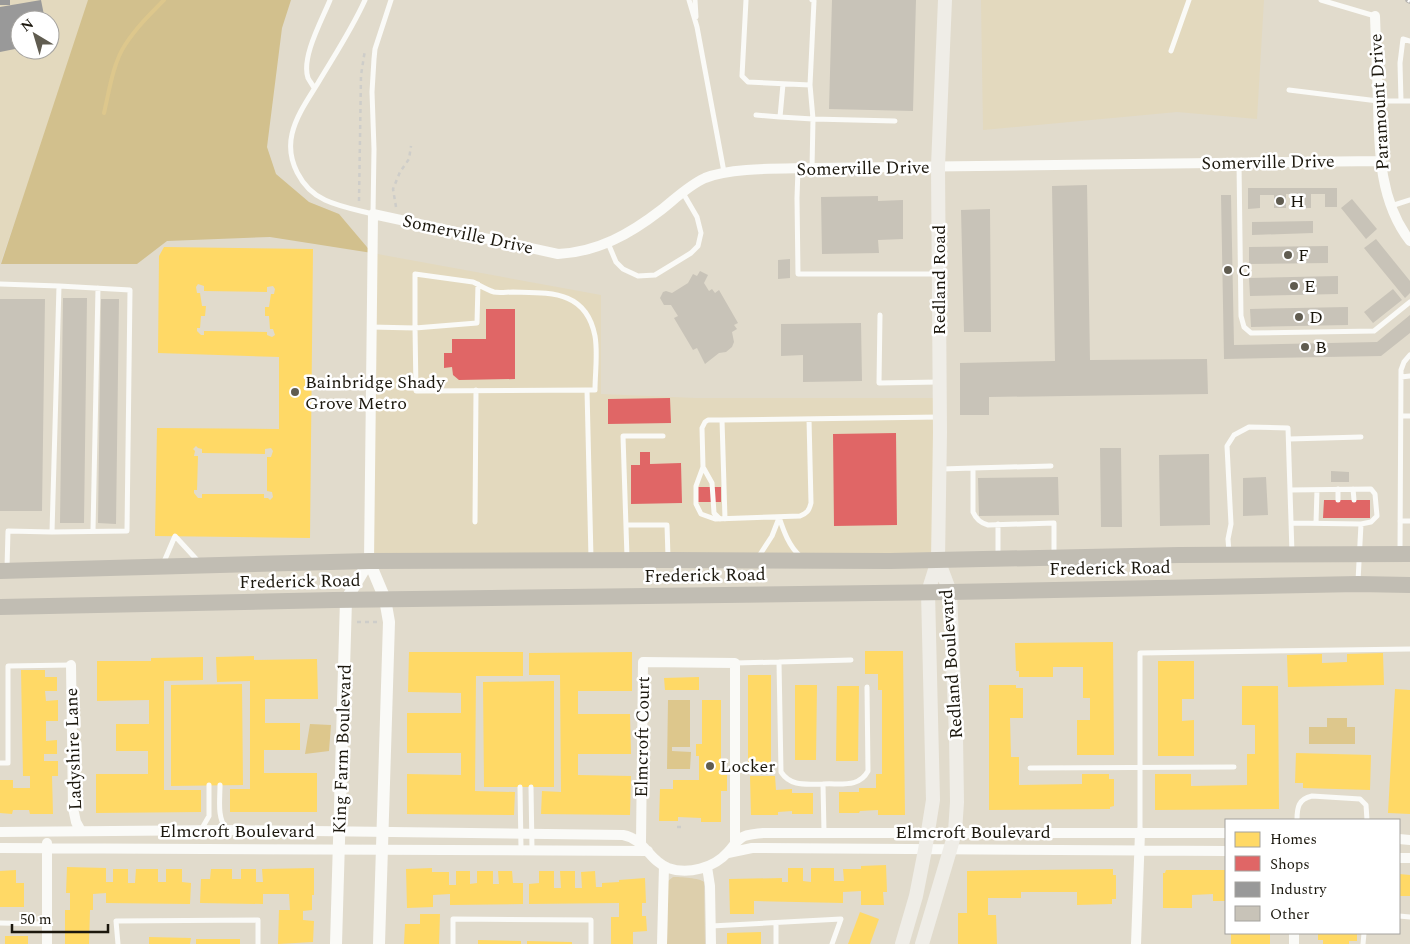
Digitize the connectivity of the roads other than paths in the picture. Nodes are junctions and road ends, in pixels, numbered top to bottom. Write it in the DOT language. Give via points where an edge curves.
graph roads {
  1 [pos="330,0"];
  2 [pos="364,0"];
  3 [pos="391,0"];
  4 [pos="689,0"];
  5 [pos="695,0"];
  6 [pos="746,0"];
  7 [pos="812,0"];
  8 [pos="945,0"];
  9 [pos="1189,0"];
  10 [pos="1321,0"];
  11 [pos="1375,16"];
  12 [pos="697,27"];
  13 [pos="1410,41"];
  14 [pos="1171,51"];
  15 [pos="783,84"];
  16 [pos="810,85"];
  17 [pos="314,88"];
  18 [pos="1289,90"];
  19 [pos="1378,101"];
  20 [pos="1401,101"];
  21 [pos="1410,101"];
  22 [pos="756,115"];
  23 [pos="780,117"];
  24 [pos="813,119"];
  25 [pos="895,121"];
  26 [pos="1380,161"];
  27 [pos="1239,163"];
  28 [pos="938,166"];
  29 [pos="812,168"];
  30 [pos="798,169"];
  31 [pos="724,172"];
  32 [pos="683,193"];
  33 [pos="1410,200"];
  34 [pos="1391,206"];
  35 [pos="373,214"];
  36 [pos="1408,236"];
  37 [pos="608,243"];
  38 [pos="939,274"];
  39 [pos="0,284"];
  40 [pos="478,284"];
  41 [pos="59,286"];
  42 [pos="98,288"];
  43 [pos="1410,302"];
  44 [pos="880,315"];
  45 [pos="371,327"];
  46 [pos="415,328"];
  47 [pos="1410,355"];
  48 [pos="1410,376"];
  49 [pos="1401,377"];
  50 [pos="939,382"];
  51 [pos="476,390"];
  52 [pos="587,390"];
  53 [pos="1401,416"];
  54 [pos="1410,416"];
  55 [pos="940,417"];
  56 [pos="809,419"];
  57 [pos="722,420"];
  58 [pos="663,436"];
  59 [pos="1361,436"];
  60 [pos="1289,439"];
  61 [pos="1051,466"];
  62 [pos="703,467"];
  63 [pos="973,468"];
  64 [pos="940,469"];
  65 [pos="1338,489"];
  66 [pos="1353,489"];
  67 [pos="1290,490"];
  68 [pos="1317,490"];
  69 [pos="1338,500"];
  70 [pos="1354,500"];
  71 [pos="780,517"];
  72 [pos="722,519"];
  73 [pos="1400,521"];
  74 [pos="1410,521"];
  75 [pos="475,522"];
  76 [pos="1291,523"];
  77 [pos="1316,523"];
  78 [pos="998,524"];
  79 [pos="1361,524"];
  80 [pos="626,525"];
  81 [pos="0,530"];
  82 [pos="8,531"];
  83 [pos="93,531"];
  84 [pos="52,532"];
  85 [pos="1405,554"];
  86 [pos="1229,555"];
  87 [pos="1292,555"];
  88 [pos="1359,555"];
  89 [pos="1054,558"];
  90 [pos="998,559"];
  91 [pos="627,560"];
  92 [pos="668,560"];
  93 [pos="756,560"];
  94 [pos="804,560"];
  95 [pos="938,560"];
  96 [pos="369,561"];
  97 [pos="591,561"];
  98 [pos="202,565"];
  99 [pos="162,566"];
  100 [pos="3,571"];
  101 [pos="1358,584"];
  102 [pos="1410,585"];
  103 [pos="928,592"];
  104 [pos="950,592"];
  105 [pos="385,599"];
  106 [pos="346,600"];
  107 [pos="0,607"];
  108 [pos="1410,649"];
  109 [pos="851,660"];
  110 [pos="779,662"];
  111 [pos="735,663"];
  112 [pos="71,665"];
  113 [pos="867,688"];
  114 [pos="0,763"];
  115 [pos="1234,767"];
  116 [pos="1030,768"];
  117 [pos="1139,768"];
  118 [pos="823,784"];
  119 [pos="220,785"];
  120 [pos="210,786"];
  121 [pos="520,787"];
  122 [pos="531,787"];
  123 [pos="1297,819"];
  124 [pos="1367,819"];
  125 [pos="201,830"];
  126 [pos="226,830"];
  127 [pos="81,831"];
  128 [pos="339,831"];
  129 [pos="0,832"];
  130 [pos="47,832"];
  131 [pos="382,832"];
  132 [pos="824,832"];
  133 [pos="928,832"];
  134 [pos="955,832"];
  135 [pos="1140,832"];
  136 [pos="1225,833"];
  137 [pos="521,834"];
  138 [pos="532,834"];
  139 [pos="735,843"];
  140 [pos="644,847"];
  141 [pos="0,848"];
  142 [pos="47,848"];
  143 [pos="339,848"];
  144 [pos="382,849"];
  145 [pos="521,850"];
  146 [pos="532,850"];
  147 [pos="926,850"];
  148 [pos="950,850"];
  149 [pos="1140,850"];
  150 [pos="1225,851"];
  151 [pos="728,853"];
  152 [pos="664,866"];
  153 [pos="707,867"];
  154 [pos="0,923"];
  155 [pos="776,923"];
  156 [pos="47,924"];
  157 [pos="711,926"];
  158 [pos="47,944"];
  159 [pos="118,944"];
  160 [pos="258,944"];
  161 [pos="336,944"];
  162 [pos="379,944"];
  163 [pos="453,944"];
  164 [pos="591,944"];
  165 [pos="662,944"];
  166 [pos="711,944"];
  167 [pos="776,944"];
  168 [pos="832,944"];
  169 [pos="902,944"];
  170 [pos="922,944"];
  171 [pos="1136,944"];
  1 -- 17 [label="lane" via="309,53 308,79"];
  2 -- 17 [label="lane"];
  3 -- 35 [label="lane" via="374,59"];
  4 -- 12 [label="lane"];
  5 -- 12 [label="lane"];
  6 -- 15 [label="lane" via="742,76 748,82"];
  7 -- 16 [label="lane"];
  8 -- 28 [label="main road, Redland Road"];
  9 -- 14 [label="lane"];
  10 -- 11 [label="lane"];
  11 -- 19 [label="street, Paramount Drive"];
  12 -- 31 [label="lane"];
  13 -- 20 [label="lane" via="1403,39"];
  15 -- 16 [label="lane"];
  15 -- 23 [label="lane"];
  16 -- 24 [label="lane"];
  17 -- 35 [label="lane" via="292,134 295,170 302,181 325,200"];
  18 -- 19 [label="lane"];
  19 -- 20 [label="lane"];
  19 -- 26 [label="street, Paramount Drive"];
  20 -- 21 [label="lane"];
  22 -- 23 [label="lane"];
  23 -- 24 [label="lane"];
  24 -- 25 [label="lane"];
  24 -- 29 [label="lane"];
  26 -- 27 [label="street, Somerville Drive"];
  26 -- 34 [label="street, Paramount Drive"];
  27 -- 28 [label="street, Somerville Drive"];
  27 -- 43 [label="lane" via="1241,316 1244,327 1251,333 1374,331"];
  28 -- 29 [label="street, Somerville Drive"];
  28 -- 38 [label="main road, Redland Road"];
  29 -- 30 [label="street, Somerville Drive"];
  30 -- 31 [label="street, Somerville Drive"];
  30 -- 38 [label="lane" via="798,274"];
  31 -- 32 [label="street, Somerville Drive" via="703,179"];
  32 -- 37 [label="street, Somerville Drive" via="627,234"];
  32 -- 37 [label="lane" via="697,217 701,233 698,246 691,253 655,275 638,276 616,262"];
  33 -- 34 [label="lane"];
  34 -- 36 [label="street, Paramount Drive"];
  35 -- 37 [label="street, Somerville Drive" via="558,254 576,253"];
  35 -- 45 [label="street"];
  38 -- 50 [label="main road, Redland Road"];
  39 -- 41 [label="lane"];
  40 -- 46 [label="lane" via="477,323"];
  40 -- 46 [label="lane" via="415,274"];
  40 -- 52 [label="lane" via="494,292 556,294 576,302 592,325 595,338 595,390"];
  41 -- 42 [label="lane"];
  41 -- 84 [label="lane"];
  42 -- 83 [label="lane"];
  42 -- 83 [label="lane" via="130,290 127,531"];
  44 -- 50 [label="lane" via="879,383"];
  45 -- 46 [label="lane"];
  45 -- 96 [label="street"];
  46 -- 51 [label="lane" via="416,391"];
  47 -- 49 [label="lane" via="1404,362"];
  48 -- 49 [label="lane"];
  49 -- 53 [label="lane"];
  50 -- 55 [label="main road, Redland Road"];
  51 -- 52 [label="lane"];
  51 -- 75 [label="lane"];
  52 -- 97 [label="lane"];
  53 -- 54 [label="lane"];
  53 -- 73 [label="lane"];
  55 -- 56 [label="lane"];
  55 -- 64 [label="main road, Redland Road"];
  56 -- 57 [label="lane"];
  56 -- 71 [label="lane" via="809,510 800,516"];
  57 -- 62 [label="lane" via="708,420 703,424"];
  57 -- 72 [label="lane"];
  58 -- 80 [label="lane" via="623,436"];
  59 -- 60 [label="lane"];
  60 -- 67 [label="lane"];
  60 -- 86 [label="lane" via="1288,428 1249,427 1234,435 1227,446 1231,524"];
  61 -- 63 [label="lane"];
  62 -- 72 [label="lane" via="712,483 714,513"];
  62 -- 72 [label="lane" via="697,482 697,508 706,517"];
  63 -- 64 [label="lane"];
  63 -- 78 [label="lane" via="975,517 981,523"];
  64 -- 95 [label="main road, Redland Road"];
  65 -- 66 [label="lane"];
  65 -- 68 [label="lane"];
  65 -- 69 [label="lane"];
  66 -- 70 [label="lane"];
  66 -- 79 [label="lane" via="1371,489 1375,494 1376,516 1371,522"];
  67 -- 68 [label="lane"];
  67 -- 76 [label="lane"];
  68 -- 77 [label="lane"];
  71 -- 72 [label="lane"];
  71 -- 93 [label="lane"];
  71 -- 94 [label="lane" via="786,536"];
  73 -- 74 [label="lane"];
  73 -- 85 [label="lane"];
  76 -- 77 [label="lane"];
  76 -- 87 [label="lane"];
  77 -- 79 [label="lane" via="1353,521"];
  78 -- 89 [label="lane" via="1054,523"];
  78 -- 90 [label="lane"];
  79 -- 88 [label="lane"];
  80 -- 91 [label="lane"];
  80 -- 92 [label="lane" via="667,524"];
  81 -- 82 [label="lane"];
  82 -- 84 [label="lane"];
  82 -- 100 [label="lane"];
  83 -- 84 [label="lane"];
  85 -- 88 [label="main road, Frederick Road"];
  86 -- 87 [label="main road, Frederick Road"];
  86 -- 89 [label="main road, Frederick Road"];
  87 -- 88 [label="main road, Frederick Road"];
  88 -- 101 [label="lane"];
  89 -- 90 [label="main road, Frederick Road"];
  90 -- 95 [label="main road, Frederick Road"];
  91 -- 92 [label="main road, Frederick Road"];
  91 -- 97 [label="main road, Frederick Road"];
  92 -- 93 [label="main road, Frederick Road"];
  93 -- 94 [label="main road, Frederick Road"];
  94 -- 95 [label="main road, Frederick Road"];
  95 -- 103 [label="main road, Redland Boulevard"];
  95 -- 104 [label="main road, Redland Boulevard"];
  96 -- 97 [label="main road, Frederick Road"];
  96 -- 98 [label="main road, Frederick Road"];
  96 -- 105 [label="street"];
  96 -- 106 [label="street, King Farm Boulevard"];
  98 -- 99 [label="main road, Frederick Road"];
  98 -- 99 [label="lane" via="175,536"];
  99 -- 100 [label="main road, Frederick Road"];
  101 -- 102 [label="main road, Frederick Road"];
  101 -- 104 [label="main road, Frederick Road"];
  103 -- 104 [label="main road, Frederick Road"];
  103 -- 105 [label="main road, Frederick Road"];
  103 -- 133 [label="main road, Redland Boulevard" via="933,800"];
  104 -- 134 [label="main road, Redland Boulevard" via="956,736"];
  105 -- 106 [label="main road, Frederick Road"];
  105 -- 131 [label="street" via="389,622"];
  106 -- 107 [label="main road, Frederick Road"];
  106 -- 128 [label="street, King Farm Boulevard"];
  108 -- 117 [label="lane" via="1140,653"];
  109 -- 110 [label="lane"];
  110 -- 111 [label="lane"];
  110 -- 118 [label="lane" via="780,772 793,783"];
  111 -- 139 [label="street"];
  111 -- 140 [label="street, Elmcroft Court" via="643,662"];
  112 -- 114 [label="lane" via="8,666 8,763"];
  112 -- 127 [label="street, Ladyshire Lane" via="73,808"];
  113 -- 118 [label="lane" via="868,771 864,779 857,782"];
  115 -- 117 [label="lane"];
  116 -- 117 [label="lane"];
  117 -- 135 [label="lane"];
  118 -- 132 [label="lane"];
  119 -- 126 [label="lane" via="220,815"];
  120 -- 125 [label="lane" via="209,816"];
  121 -- 137 [label="lane"];
  122 -- 138 [label="lane"];
  123 -- 124 [label="lane" via="1299,802 1312,796 1360,799 1366,805"];
  125 -- 126 [label="street, Elmcroft Boulevard"];
  125 -- 127 [label="street, Elmcroft Boulevard"];
  126 -- 128 [label="street, Elmcroft Boulevard"];
  127 -- 130 [label="street, Elmcroft Boulevard"];
  128 -- 131 [label="street, Elmcroft Boulevard"];
  128 -- 143 [label="street, King Farm Boulevard"];
  129 -- 130 [label="street, Elmcroft Boulevard"];
  130 -- 142 [label="street"];
  131 -- 137 [label="street, Elmcroft Boulevard"];
  131 -- 144 [label="street"];
  132 -- 133 [label="street, Elmcroft Boulevard"];
  132 -- 139 [label="street, Elmcroft Boulevard" via="763,832 742,837"];
  133 -- 134 [label="street, Elmcroft Boulevard"];
  133 -- 147 [label="main road, Redland Boulevard"];
  134 -- 135 [label="street, Elmcroft Boulevard"];
  134 -- 148 [label="main road, Redland Boulevard"];
  135 -- 136 [label="street, Elmcroft Boulevard"];
  135 -- 149 [label="street"];
  137 -- 138 [label="street, Elmcroft Boulevard"];
  137 -- 145 [label="lane"];
  138 -- 140 [label="street, Elmcroft Boulevard" via="633,836"];
  138 -- 146 [label="lane"];
  139 -- 151 [label="street, Elmcroft Boulevard"];
  140 -- 146 [label="street, Elmcroft Boulevard"];
  140 -- 152 [label="street, Elmcroft Boulevard"];
  141 -- 142 [label="street, Elmcroft Boulevard"];
  142 -- 143 [label="street, Elmcroft Boulevard"];
  142 -- 156 [label="street"];
  143 -- 144 [label="street, Elmcroft Boulevard"];
  143 -- 161 [label="street, King Farm Boulevard"];
  144 -- 145 [label="street, Elmcroft Boulevard"];
  144 -- 162 [label="street"];
  145 -- 146 [label="street, Elmcroft Boulevard"];
  147 -- 148 [label="street, Elmcroft Boulevard"];
  147 -- 151 [label="street, Elmcroft Boulevard" via="752,848"];
  147 -- 169 [label="main road, Redland Boulevard"];
  148 -- 149 [label="street, Elmcroft Boulevard"];
  148 -- 170 [label="main road, Redland Boulevard"];
  149 -- 150 [label="street, Elmcroft Boulevard"];
  149 -- 171 [label="street"];
  151 -- 153 [label="street, Elmcroft Boulevard"];
  152 -- 153 [label="street, Elmcroft Boulevard" via="688,870"];
  152 -- 165 [label="street"];
  153 -- 157 [label="street"];
  154 -- 156 [label="lane"];
  155 -- 157 [label="lane"];
  155 -- 167 [label="lane"];
  155 -- 168 [label="lane" via="841,919"];
  156 -- 158 [label="street"];
  157 -- 166 [label="street"];
  159 -- 160 [label="lane" via="116,921 258,920"];
  163 -- 164 [label="lane" via="453,919 591,920"];
}
